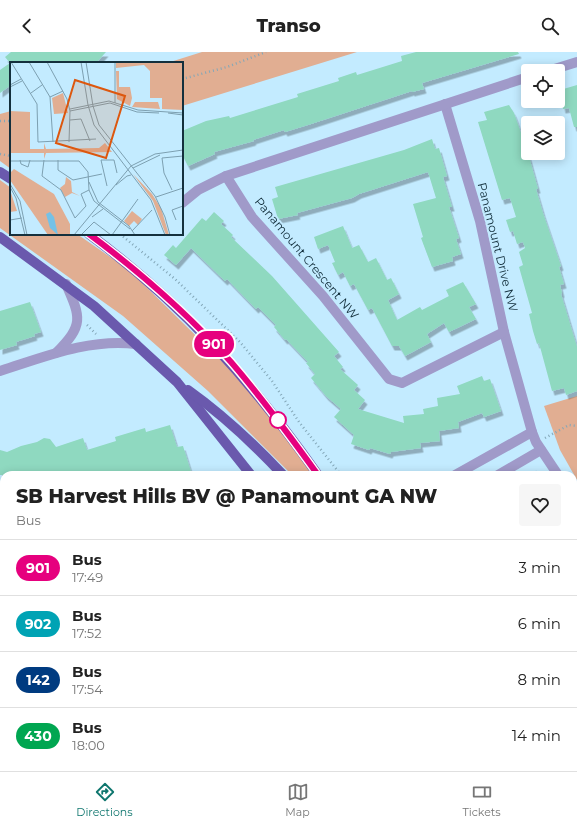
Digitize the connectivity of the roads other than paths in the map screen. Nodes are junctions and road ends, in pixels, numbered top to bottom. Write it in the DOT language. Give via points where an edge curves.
graph roads {
  1 [pos="577,62"];
  2 [pos="565,66"];
  3 [pos="521,79"];
  4 [pos="445,104"];
  5 [pos="0,172"];
  6 [pos="226,176"];
  7 [pos="10,178"];
  8 [pos="183,202"];
  9 [pos="90,235"];
  10 [pos="0,237"];
  11 [pos="66,284"];
  12 [pos="504,332"];
  13 [pos="136,344"];
  14 [pos="56,353"];
  15 [pos="0,371"];
  16 [pos="177,382"];
  17 [pos="532,432"];
  18 [pos="539,446"];
  19 [pos="235,453"];
  20 [pos="244,471"];
  21 [pos="248,471"];
  22 [pos="279,471"];
  23 [pos="315,471"];
  24 [pos="462,471"];
  25 [pos="504,471"];
  26 [pos="555,471"];
  1 -- 2 [label="street"];
  3 -- 4 [label="street"];
  4 -- 6 [label="street"];
  4 -- 12 [label="street, Panamount Drive NW" via="480,221"];
  5 -- 7 [label="main road"];
  6 -- 8 [label="street" via="198,190"];
  6 -- 12 [label="street, Panamount Crescent NW" via="252,217 323,296 389,379 402,383"];
  9 -- 23 [label="main road" via="126,261 206,335 231,362"];
  10 -- 11 [label="main road"];
  11 -- 13 [label="main road"];
  11 -- 14 [label="street" via="76,306 78,323 70,340"];
  12 -- 17 [label="street, Panamount Drive NW"];
  13 -- 14 [label="street" via="122,342 94,345"];
  13 -- 16 [label="main road"];
  14 -- 15 [label="street"];
  16 -- 19 [label="main road"];
  16 -- 22 [label="main road" via="212,407 256,446"];
  17 -- 18 [label="street, Panamount Drive NW"];
  17 -- 24 [label="street"];
  18 -- 25 [label="street"];
  18 -- 26 [label="street, Panamount Drive NW"];
  19 -- 20 [label="main road"];
  19 -- 21 [label="main road"];
}
